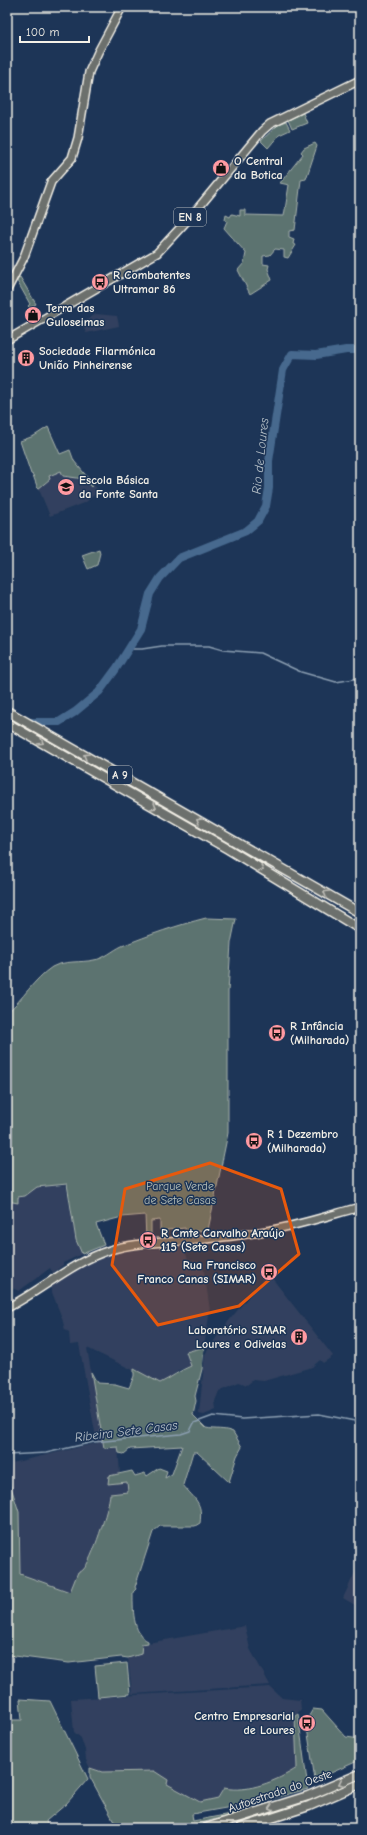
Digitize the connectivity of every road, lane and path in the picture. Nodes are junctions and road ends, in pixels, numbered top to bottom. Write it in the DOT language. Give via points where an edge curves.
graph roads {
  1 [pos="122,7"];
  2 [pos="360,80"];
  3 [pos="7,290"];
  4 [pos="7,340"];
  5 [pos="7,711"];
  6 [pos="7,723"];
  7 [pos="360,913"];
  8 [pos="360,929"];
  9 [pos="360,1207"];
  10 [pos="7,1308"];
  11 [pos="360,1774"];
  12 [pos="360,1784"];
  13 [pos="324,1795"];
  14 [pos="206,1828"];
  15 [pos="241,1828"];
  1 -- 3 [label="main road" via="89,72 78,138 72,158 51,182 24,257"];
  2 -- 4 [label="main road, EN 8" via="266,127 157,253"];
  7 -- 5 [label="highway, A 9, one-way"];
  6 -- 8 [label="highway, A 9, one-way" via="228,849"];
  9 -- 10 [label="main road" via="262,1232 182,1242 121,1246 82,1261"];
  11 -- 13 [label="highway, Autoestrada do Oeste, one-way"];
  12 -- 13 [label="highway, Autoestrada do Oeste"];
  13 -- 14 [label="highway, Autoestrada do Oeste, one-way" via="308,1796"];
  13 -- 15 [label="highway, Autoestrada do Oeste" via="309,1806"];
}
